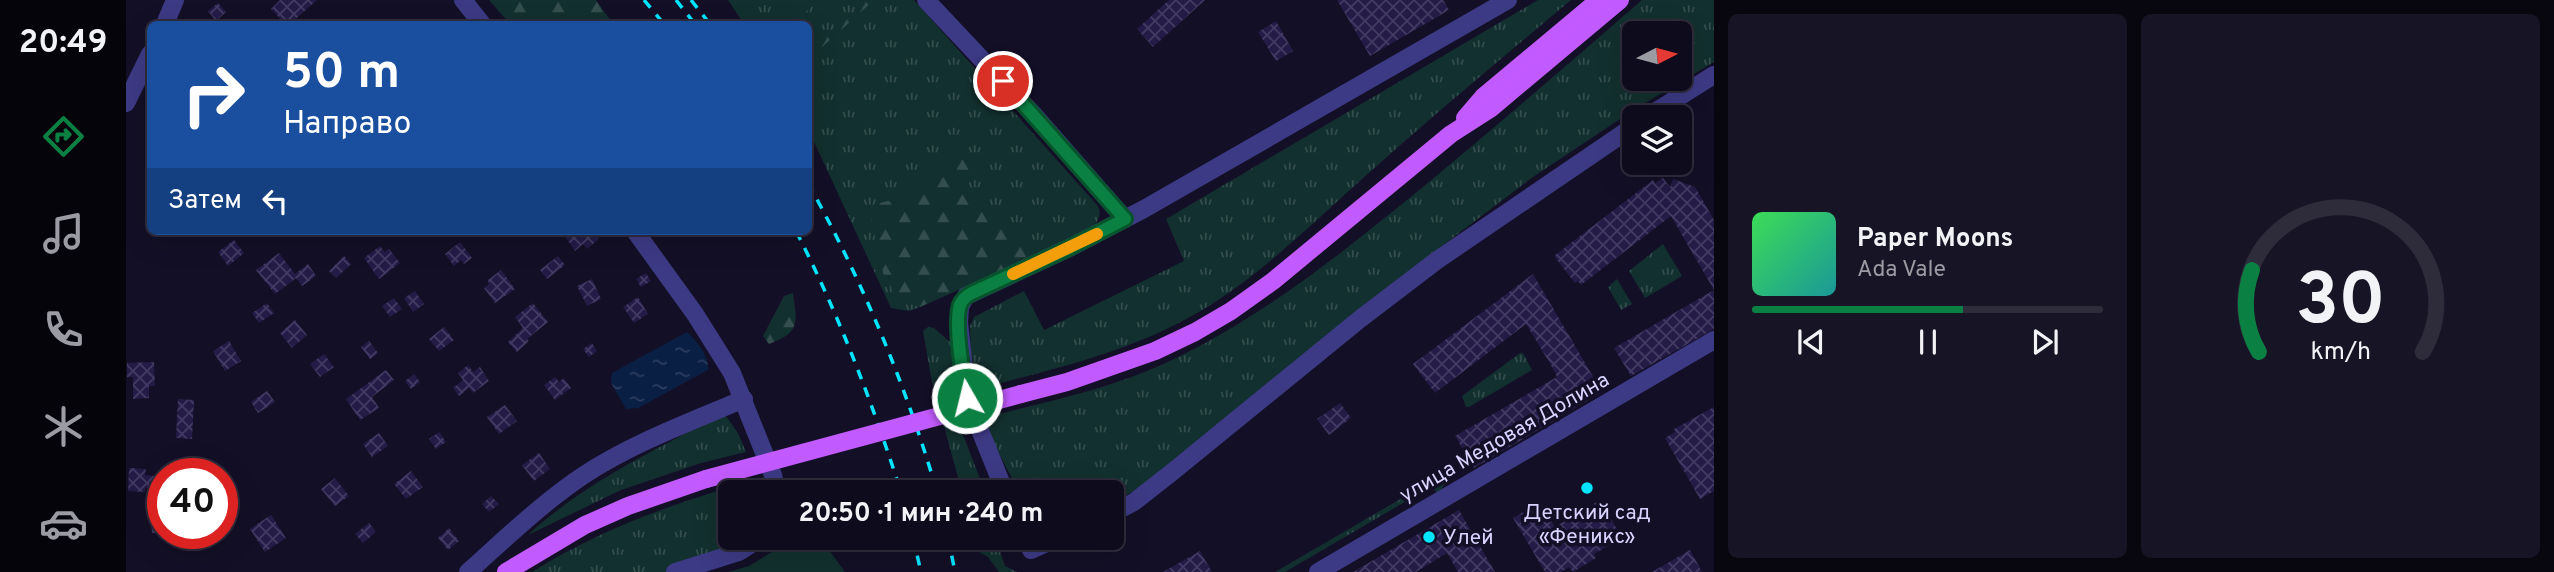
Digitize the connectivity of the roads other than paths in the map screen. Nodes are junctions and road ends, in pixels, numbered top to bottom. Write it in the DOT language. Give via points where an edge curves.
graph roads {
  1 [pos="176,0"];
  2 [pos="463,0"];
  3 [pos="926,0"];
  4 [pos="1508,0"];
  5 [pos="1599,0"];
  6 [pos="1620,0"];
  7 [pos="166,21"];
  8 [pos="480,21"];
  9 [pos="147,60"];
  10 [pos="1712,81"];
  11 [pos="126,103"];
  12 [pos="1669,105"];
  13 [pos="1451,134"];
  14 [pos="1622,134"];
  15 [pos="1125,219"];
  16 [pos="638,235"];
  17 [pos="1714,340"];
  18 [pos="744,399"];
  19 [pos="774,480"];
  20 [pos="1000,480"];
  21 [pos="1124,507"];
  22 [pos="742,550"];
  23 [pos="468,572"];
  24 [pos="506,572"];
  25 [pos="675,572"];
  26 [pos="1318,572"];
  1 -- 7 [label="street"];
  2 -- 8 [label="street"];
  3 -- 15 [label="street"];
  4 -- 15 [label="street"];
  5 -- 13 [label="main road" via="1483,97"];
  6 -- 13 [label="main road" via="1490,109"];
  9 -- 11 [label="street"];
  10 -- 12 [label="street"];
  13 -- 24 [label="main road, bridge" via="1273,281 1231,311 1155,351 1089,375 706,480 628,506 585,525"];
  14 -- 21 [label="street" via="1436,261"];
  15 -- 20 [label="street" via="972,293 961,304 959,335 967,398"];
  16 -- 18 [label="street" via="702,324"];
  17 -- 26 [label="street, улица Медовая Долина"];
  18 -- 19 [label="street"];
  18 -- 23 [label="street" via="650,439 583,476"];
  22 -- 25 [label="street"];
}
